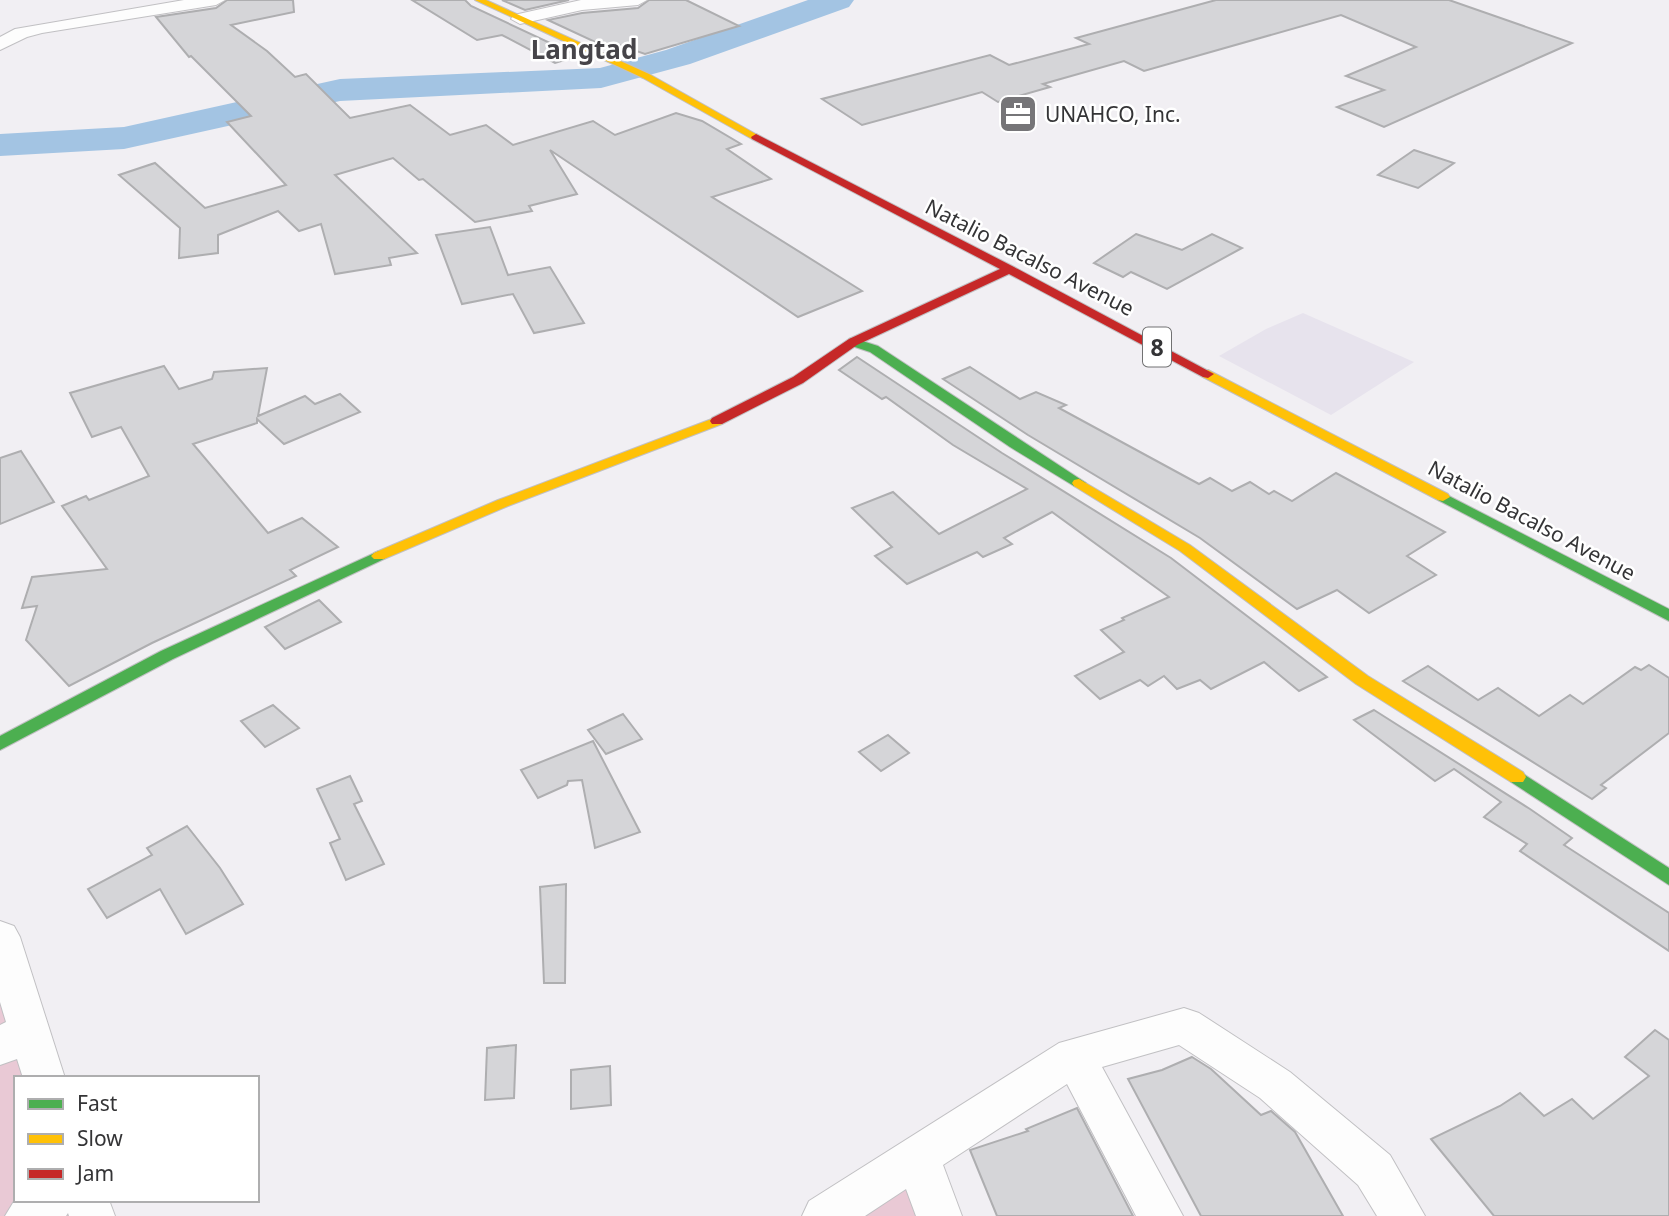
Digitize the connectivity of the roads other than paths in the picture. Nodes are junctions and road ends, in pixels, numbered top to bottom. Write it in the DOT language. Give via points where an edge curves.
graph roads {
  1 [pos="94,0"];
  2 [pos="215,0"];
  3 [pos="480,0"];
  4 [pos="638,0"];
  5 [pos="107,16"];
  6 [pos="520,19"];
  7 [pos="0,46"];
  8 [pos="1010,269"];
  9 [pos="853,342"];
  10 [pos="1669,616"];
  11 [pos="0,744"];
  12 [pos="1669,878"];
  13 [pos="0,937"];
  14 [pos="14,1039"];
  15 [pos="1074,1056"];
  16 [pos="42,1076"];
  17 [pos="917,1156"];
  18 [pos="48,1202"];
  19 [pos="28,1216"];
  20 [pos="825,1216"];
  21 [pos="939,1216"];
  22 [pos="1160,1216"];
  23 [pos="1402,1216"];
  1 -- 5 [label="street"];
  2 -- 5 [label="street"];
  3 -- 6 [label="main road, Natalio Bacalso Avenue / 8"];
  4 -- 6 [label="street" via="582,5"];
  5 -- 7 [label="street" via="21,33"];
  6 -- 8 [label="main road, Natalio Bacalso Avenue / 8" via="646,76 812,169"];
  8 -- 9 [label="main road"];
  8 -- 10 [label="main road, Natalio Bacalso Avenue / 8"];
  9 -- 11 [label="main road" via="798,380 727,417 503,503 341,572 167,655"];
  9 -- 12 [label="main road" via="874,349 1015,444 1185,548 1362,680 1547,795"];
  13 -- 14 [label="street"];
  14 -- 16 [label="street"];
  15 -- 17 [label="street"];
  15 -- 22 [label="street"];
  15 -- 23 [label="street" via="1184,1026 1275,1085 1374,1170"];
  17 -- 20 [label="street"];
  17 -- 21 [label="street"];
  18 -- 19 [label="street"];
}
